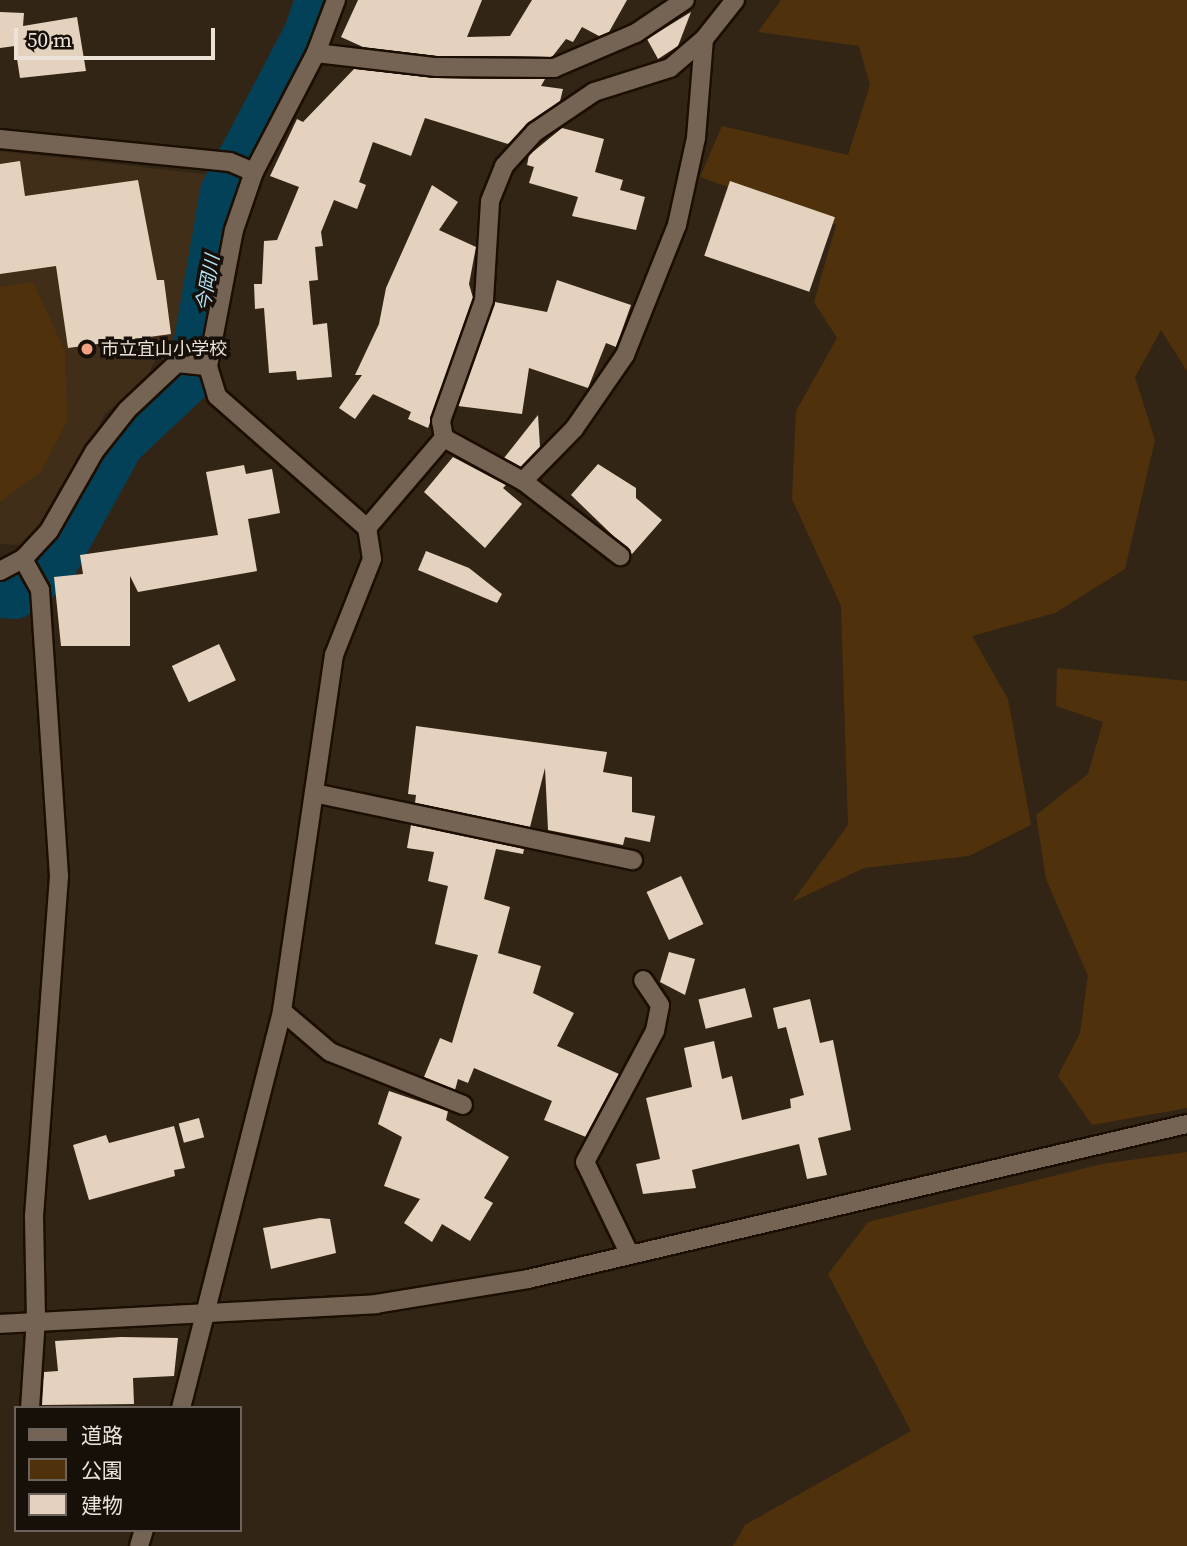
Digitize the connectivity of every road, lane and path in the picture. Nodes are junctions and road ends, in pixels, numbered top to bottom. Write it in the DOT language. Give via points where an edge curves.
graph roads {
  1 [pos="336,0"];
  2 [pos="735,0"];
  3 [pos="674,2"];
  4 [pos="704,39"];
  5 [pos="316,53"];
  6 [pos="0,139"];
  7 [pos="254,172"];
  8 [pos="208,366"];
  9 [pos="444,438"];
  10 [pos="523,481"];
  11 [pos="367,528"];
  12 [pos="620,556"];
  13 [pos="23,559"];
  14 [pos="0,571"];
  15 [pos="314,793"];
  16 [pos="634,860"];
  17 [pos="643,980"];
  18 [pos="282,1011"];
  19 [pos="463,1105"];
  20 [pos="1187,1124"];
  21 [pos="631,1255"];
  22 [pos="209,1312"];
  23 [pos="36,1318"];
  24 [pos="0,1324"];
  25 [pos="30,1406"];
  26 [pos="182,1406"];
  1 -- 5 [label="street"];
  2 -- 4 [label="street"];
  3 -- 5 [label="street" via="636,33 554,68 436,67"];
  4 -- 9 [label="street" via="670,68 593,92 535,132 504,166 490,201 484,300 441,421"];
  4 -- 10 [label="street" via="696,138 677,225 625,355 574,429"];
  5 -- 7 [label="street"];
  6 -- 7 [label="street" via="230,162"];
  7 -- 8 [label="street" via="234,230"];
  8 -- 11 [label="street" via="216,396"];
  8 -- 13 [label="street" via="177,363 127,410 94,452 49,531"];
  9 -- 10 [label="street"];
  9 -- 11 [label="street"];
  10 -- 12 [label="street"];
  11 -- 15 [label="street" via="372,559 334,655"];
  13 -- 14 [label="street"];
  13 -- 23 [label="street" via="40,590 60,876 34,1216"];
  15 -- 16 [label="street"];
  15 -- 18 [label="street"];
  17 -- 21 [label="street" via="660,1005 655,1031 585,1161"];
  18 -- 19 [label="street" via="330,1052"];
  18 -- 22 [label="street"];
  20 -- 21 [label="street"];
  21 -- 22 [label="street" via="528,1279 376,1304"];
  22 -- 23 [label="street"];
  22 -- 26 [label="street"];
  23 -- 24 [label="street"];
  23 -- 25 [label="street"];
}
